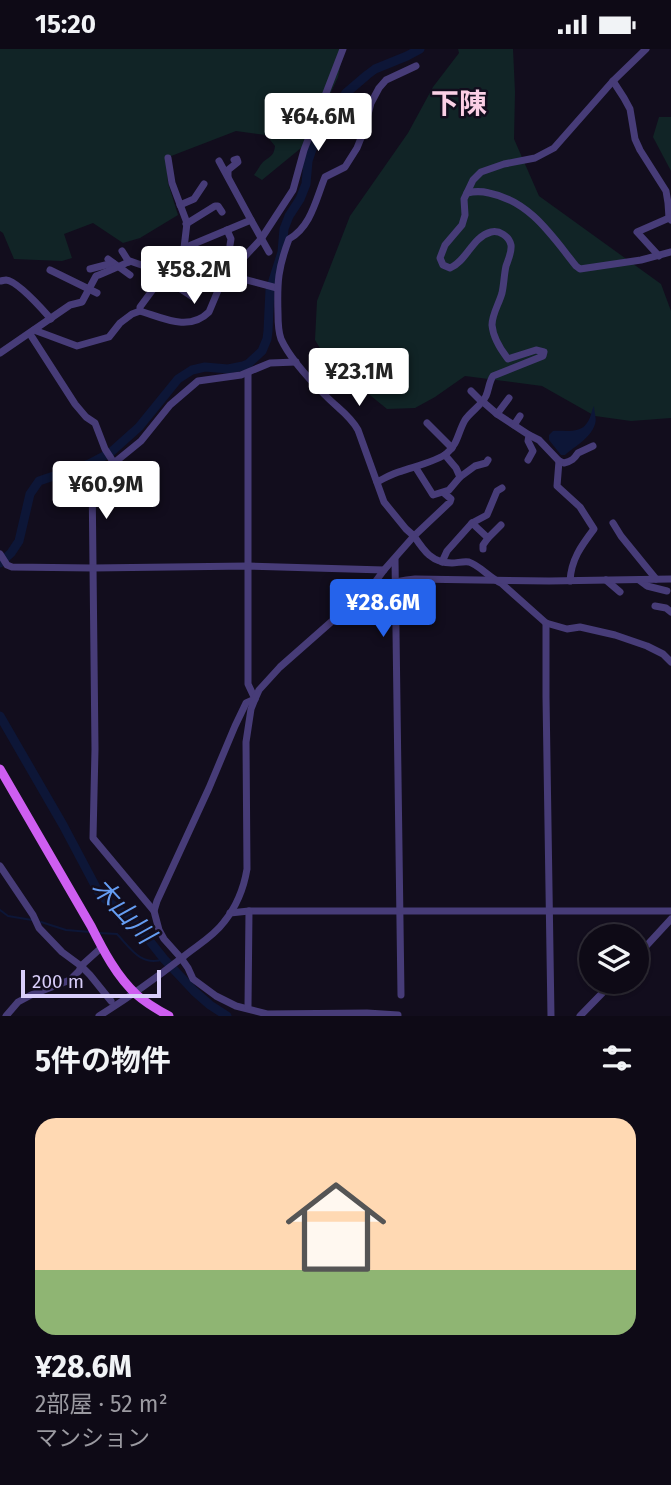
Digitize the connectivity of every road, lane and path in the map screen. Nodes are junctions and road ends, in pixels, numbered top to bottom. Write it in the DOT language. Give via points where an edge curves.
graph roads {
  1 [pos="343,49"];
  2 [pos="646,49"];
  3 [pos="416,66"];
  4 [pos="613,81"];
  5 [pos="168,158"];
  6 [pos="234,160"];
  7 [pos="219,161"];
  8 [pos="229,180"];
  9 [pos="204,184"];
  10 [pos="467,193"];
  11 [pos="180,205"];
  12 [pos="222,212"];
  13 [pos="670,219"];
  14 [pos="251,221"];
  15 [pos="186,224"];
  16 [pos="227,230"];
  17 [pos="261,239"];
  18 [pos="230,245"];
  19 [pos="183,250"];
  20 [pos="122,251"];
  21 [pos="269,252"];
  22 [pos="671,253"];
  23 [pos="659,256"];
  24 [pos="129,262"];
  25 [pos="114,263"];
  26 [pos="193,266"];
  27 [pos="90,269"];
  28 [pos="50,270"];
  29 [pos="130,275"];
  30 [pos="229,275"];
  31 [pos="163,279"];
  32 [pos="0,281"];
  33 [pos="172,288"];
  34 [pos="277,288"];
  35 [pos="93,292"];
  36 [pos="193,297"];
  37 [pos="140,311"];
  38 [pos="51,319"];
  39 [pos="32,332"];
  40 [pos="0,353"];
  41 [pos="296,362"];
  42 [pos="248,373"];
  43 [pos="471,391"];
  44 [pos="509,398"];
  45 [pos="482,402"];
  46 [pos="497,414"];
  47 [pos="520,416"];
  48 [pos="427,423"];
  49 [pos="514,425"];
  50 [pos="529,435"];
  51 [pos="593,446"];
  52 [pos="452,448"];
  53 [pos="445,455"];
  54 [pos="488,460"];
  55 [pos="528,460"];
  56 [pos="113,461"];
  57 [pos="559,461"];
  58 [pos="416,468"];
  59 [pos="460,477"];
  60 [pos="377,482"];
  61 [pos="502,488"];
  62 [pos="444,493"];
  63 [pos="472,523"];
  64 [pos="613,523"];
  65 [pos="501,525"];
  66 [pos="414,535"];
  67 [pos="488,537"];
  68 [pos="483,548"];
  69 [pos="0,554"];
  70 [pos="395,559"];
  71 [pos="442,562"];
  72 [pos="248,566"];
  73 [pos="93,568"];
  74 [pos="384,570"];
  75 [pos="493,579"];
  76 [pos="656,579"];
  77 [pos="671,579"];
  78 [pos="606,580"];
  79 [pos="638,580"];
  80 [pos="396,581"];
  81 [pos="570,581"];
  82 [pos="369,591"];
  83 [pos="667,591"];
  84 [pos="620,592"];
  85 [pos="655,605"];
  86 [pos="671,612"];
  87 [pos="546,623"];
  88 [pos="671,662"];
  89 [pos="254,699"];
  90 [pos="0,769"];
  91 [pos="0,866"];
  92 [pos="155,911"];
  93 [pos="249,911"];
  94 [pos="401,911"];
  95 [pos="548,911"];
  96 [pos="671,911"];
  97 [pos="230,913"];
  98 [pos="671,919"];
  99 [pos="649,944"];
  100 [pos="102,947"];
  101 [pos="180,959"];
  102 [pos="81,966"];
  103 [pos="139,990"];
  104 [pos="601,994"];
  105 [pos="401,995"];
  106 [pos="111,1001"];
  107 [pos="248,1006"];
  108 [pos="398,1015"];
  109 [pos="6,1016"];
  110 [pos="99,1016"];
  111 [pos="169,1016"];
  112 [pos="551,1016"];
  113 [pos="580,1016"];
  1 -- 17 [label="street" via="293,190"];
  2 -- 4 [label="street"];
  3 -- 34 [label="street" via="379,87 357,148 345,167 325,177 312,210 289,239"];
  4 -- 10 [label="street" via="554,148 535,159 481,172"];
  4 -- 13 [label="street" via="630,109 640,150 666,191"];
  5 -- 11 [label="street"];
  6 -- 8 [label="street" via="238,162 228,170"];
  7 -- 8 [label="street"];
  8 -- 14 [label="street"];
  9 -- 11 [label="street" via="194,199"];
  10 -- 23 [label="street" via="484,192 511,200 533,214 580,269"];
  10 -- 45 [label="street" via="464,220 445,245 440,258 443,265 456,265 485,234 494,231 507,237 511,251 492,326 508,359 544,352 493,376"];
  11 -- 15 [label="street"];
  12 -- 15 [label="street" via="215,206"];
  13 -- 23 [label="street" via="637,232"];
  14 -- 16 [label="street"];
  14 -- 17 [label="street"];
  15 -- 19 [label="street"];
  16 -- 18 [label="street"];
  16 -- 19 [label="street"];
  17 -- 21 [label="street"];
  17 -- 30 [label="street"];
  19 -- 26 [label="street"];
  19 -- 31 [label="street"];
  20 -- 24 [label="street"];
  22 -- 23 [label="street"];
  24 -- 25 [label="street"];
  24 -- 31 [label="street" via="150,268"];
  25 -- 27 [label="street"];
  25 -- 29 [label="street"];
  25 -- 35 [label="street" via="96,276"];
  26 -- 30 [label="street" via="206,278 223,272"];
  26 -- 33 [label="street"];
  28 -- 35 [label="street"];
  30 -- 34 [label="street"];
  30 -- 37 [label="street" via="206,316 193,322 177,323"];
  31 -- 33 [label="street"];
  31 -- 37 [label="street"];
  32 -- 38 [label="street" via="12,283 32,297"];
  33 -- 36 [label="street"];
  34 -- 41 [label="street" via="281,339"];
  35 -- 38 [label="street"];
  37 -- 39 [label="street" via="109,337 77,347"];
  38 -- 39 [label="street"];
  39 -- 40 [label="street"];
  39 -- 56 [label="street" via="75,404 95,423"];
  41 -- 42 [label="street" via="270,363"];
  41 -- 60 [label="street" via="352,420"];
  42 -- 56 [label="street" via="198,381 170,405 141,441"];
  42 -- 72 [label="street"];
  43 -- 45 [label="street"];
  44 -- 46 [label="street"];
  45 -- 46 [label="street"];
  45 -- 52 [label="street" via="465,420"];
  46 -- 49 [label="street"];
  47 -- 49 [label="street"];
  48 -- 52 [label="street"];
  49 -- 50 [label="street"];
  50 -- 55 [label="street" via="533,451"];
  50 -- 57 [label="street"];
  51 -- 57 [label="street" via="572,460"];
  52 -- 53 [label="street"];
  53 -- 58 [label="street"];
  53 -- 59 [label="street"];
  54 -- 59 [label="street"];
  56 -- 73 [label="street" via="92,474"];
  57 -- 81 [label="street" via="557,486 580,507 594,529 570,566"];
  58 -- 60 [label="street"];
  58 -- 62 [label="street" via="433,495"];
  59 -- 62 [label="street"];
  60 -- 66 [label="street" via="384,502"];
  61 -- 63 [label="street" via="487,515"];
  62 -- 66 [label="street" via="450,502"];
  63 -- 67 [label="street"];
  63 -- 71 [label="street"];
  64 -- 76 [label="street"];
  65 -- 67 [label="street"];
  66 -- 70 [label="street"];
  66 -- 71 [label="street" via="425,553"];
  67 -- 68 [label="street"];
  69 -- 73 [label="street" via="12,567"];
  70 -- 74 [label="street"];
  70 -- 80 [label="street"];
  71 -- 75 [label="street" via="468,562"];
  72 -- 73 [label="street"];
  72 -- 74 [label="street"];
  72 -- 89 [label="street" via="248,684"];
  73 -- 92 [label="street" via="93,838"];
  74 -- 82 [label="street"];
  75 -- 80 [label="street"];
  75 -- 81 [label="street"];
  75 -- 87 [label="street"];
  76 -- 77 [label="street"];
  76 -- 79 [label="street"];
  78 -- 79 [label="street"];
  78 -- 81 [label="street"];
  78 -- 84 [label="street"];
  79 -- 83 [label="street"];
  80 -- 82 [label="street"];
  80 -- 94 [label="street"];
  82 -- 89 [label="street" via="280,667"];
  85 -- 86 [label="street"];
  87 -- 88 [label="street" via="615,635 647,646"];
  87 -- 95 [label="street"];
  89 -- 92 [label="street" via="246,703 234,726"];
  89 -- 97 [label="street" via="246,742 247,869"];
  90 -- 100 [label="main road"];
  91 -- 102 [label="street" via="39,928"];
  92 -- 101 [label="street" via="159,930"];
  93 -- 94 [label="street"];
  93 -- 97 [label="street"];
  93 -- 107 [label="street"];
  94 -- 95 [label="street"];
  94 -- 105 [label="street"];
  95 -- 96 [label="street"];
  95 -- 112 [label="street"];
  97 -- 101 [label="street"];
  98 -- 99 [label="street"];
  100 -- 102 [label="street"];
  100 -- 103 [label="main road"];
  101 -- 103 [label="street"];
  101 -- 108 [label="street" via="202,986 248,1010 279,1015"];
  102 -- 106 [label="street"];
  102 -- 109 [label="street" via="69,980 18,1002"];
  103 -- 110 [label="street"];
  103 -- 111 [label="main road"];
  104 -- 113 [label="street"];
}
